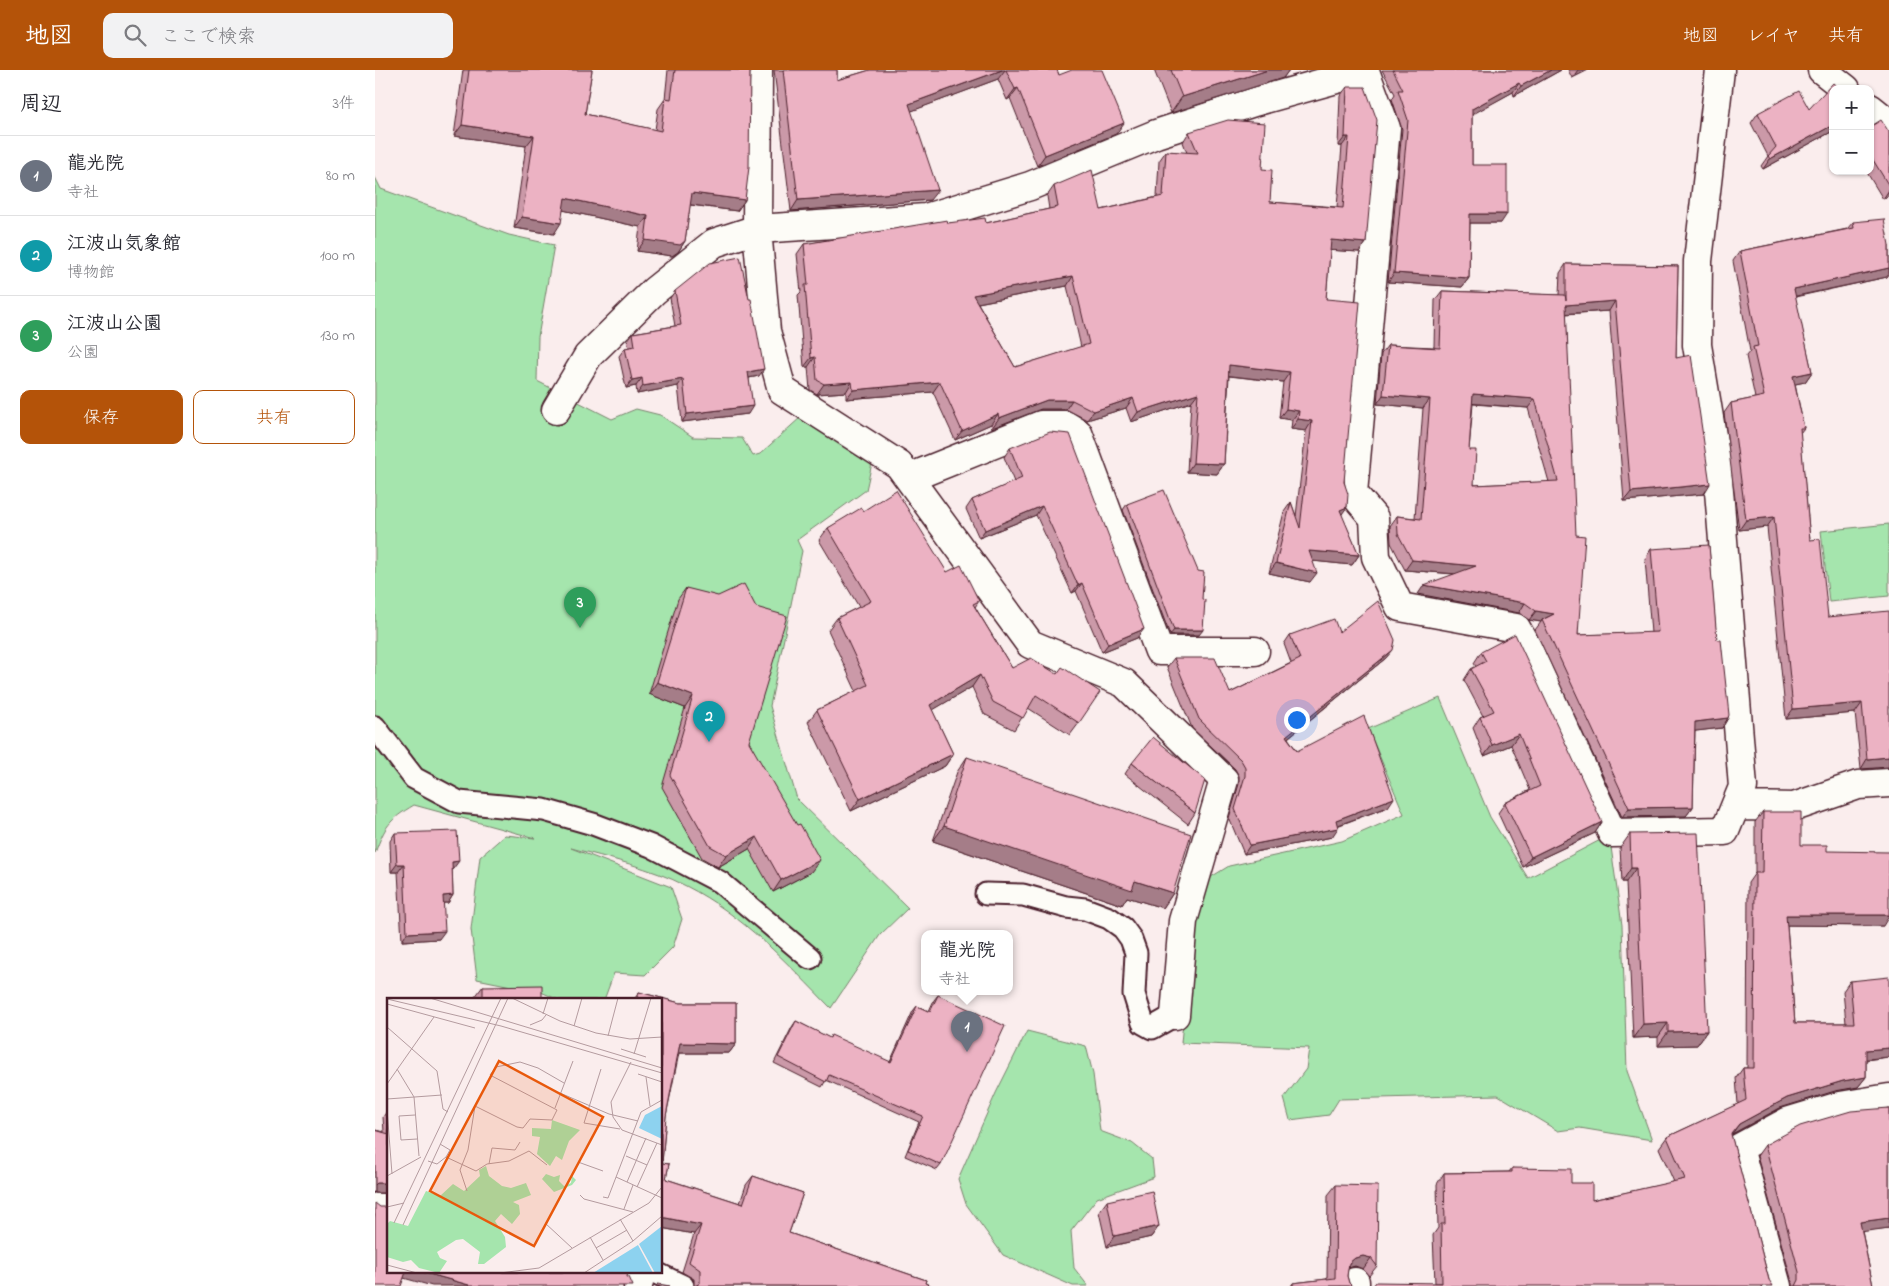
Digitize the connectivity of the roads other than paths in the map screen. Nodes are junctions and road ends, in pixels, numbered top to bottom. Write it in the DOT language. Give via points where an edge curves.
graph roads {
  1 [pos="758,70"];
  2 [pos="1720,70"];
  3 [pos="1823,70"];
  4 [pos="1841,85"];
  5 [pos="1874,111"];
  6 [pos="1889,123"];
  7 [pos="757,229"];
  8 [pos="556,410"];
  9 [pos="909,478"];
  10 [pos="1255,651"];
  11 [pos="375,727"];
  12 [pos="1889,782"];
  13 [pos="1736,806"];
  14 [pos="986,894"];
  15 [pos="810,958"];
  16 [pos="1175,1015"];
  17 [pos="1889,1098"];
  18 [pos="658,1274"];
  19 [pos="683,1286"];
  20 [pos="1777,1286"];
  1 -- 7 [label="street"];
  2 -- 13 [label="street" via="1699,261 1697,345 1717,466 1743,787"];
  3 -- 4 [label="street"];
  5 -- 6 [label="street"];
  7 -- 8 [label="street" via="714,243 654,292 588,356"];
  7 -- 9 [label="street" via="766,331 782,390 899,464"];
  7 -- 13 [label="street" via="926,218 1030,186 1165,131 1365,71 1386,128 1353,493 1375,518 1376,557 1400,607 1516,628 1612,833 1725,831"];
  9 -- 10 [label="street" via="1041,425 1065,425 1078,433 1159,651"];
  9 -- 16 [label="street" via="1030,644 1124,683 1224,780 1183,921"];
  11 -- 15 [label="lane" via="414,778 459,802 544,810 651,846 720,882"];
  12 -- 13 [label="street" via="1858,785 1794,807"];
  14 -- 16 [label="lane" via="1023,895 1109,918 1123,928 1136,952 1134,994 1143,1023 1152,1028"];
  17 -- 20 [label="street" via="1841,1106 1787,1122 1739,1148"];
  18 -- 19 [label="lane"];
}
